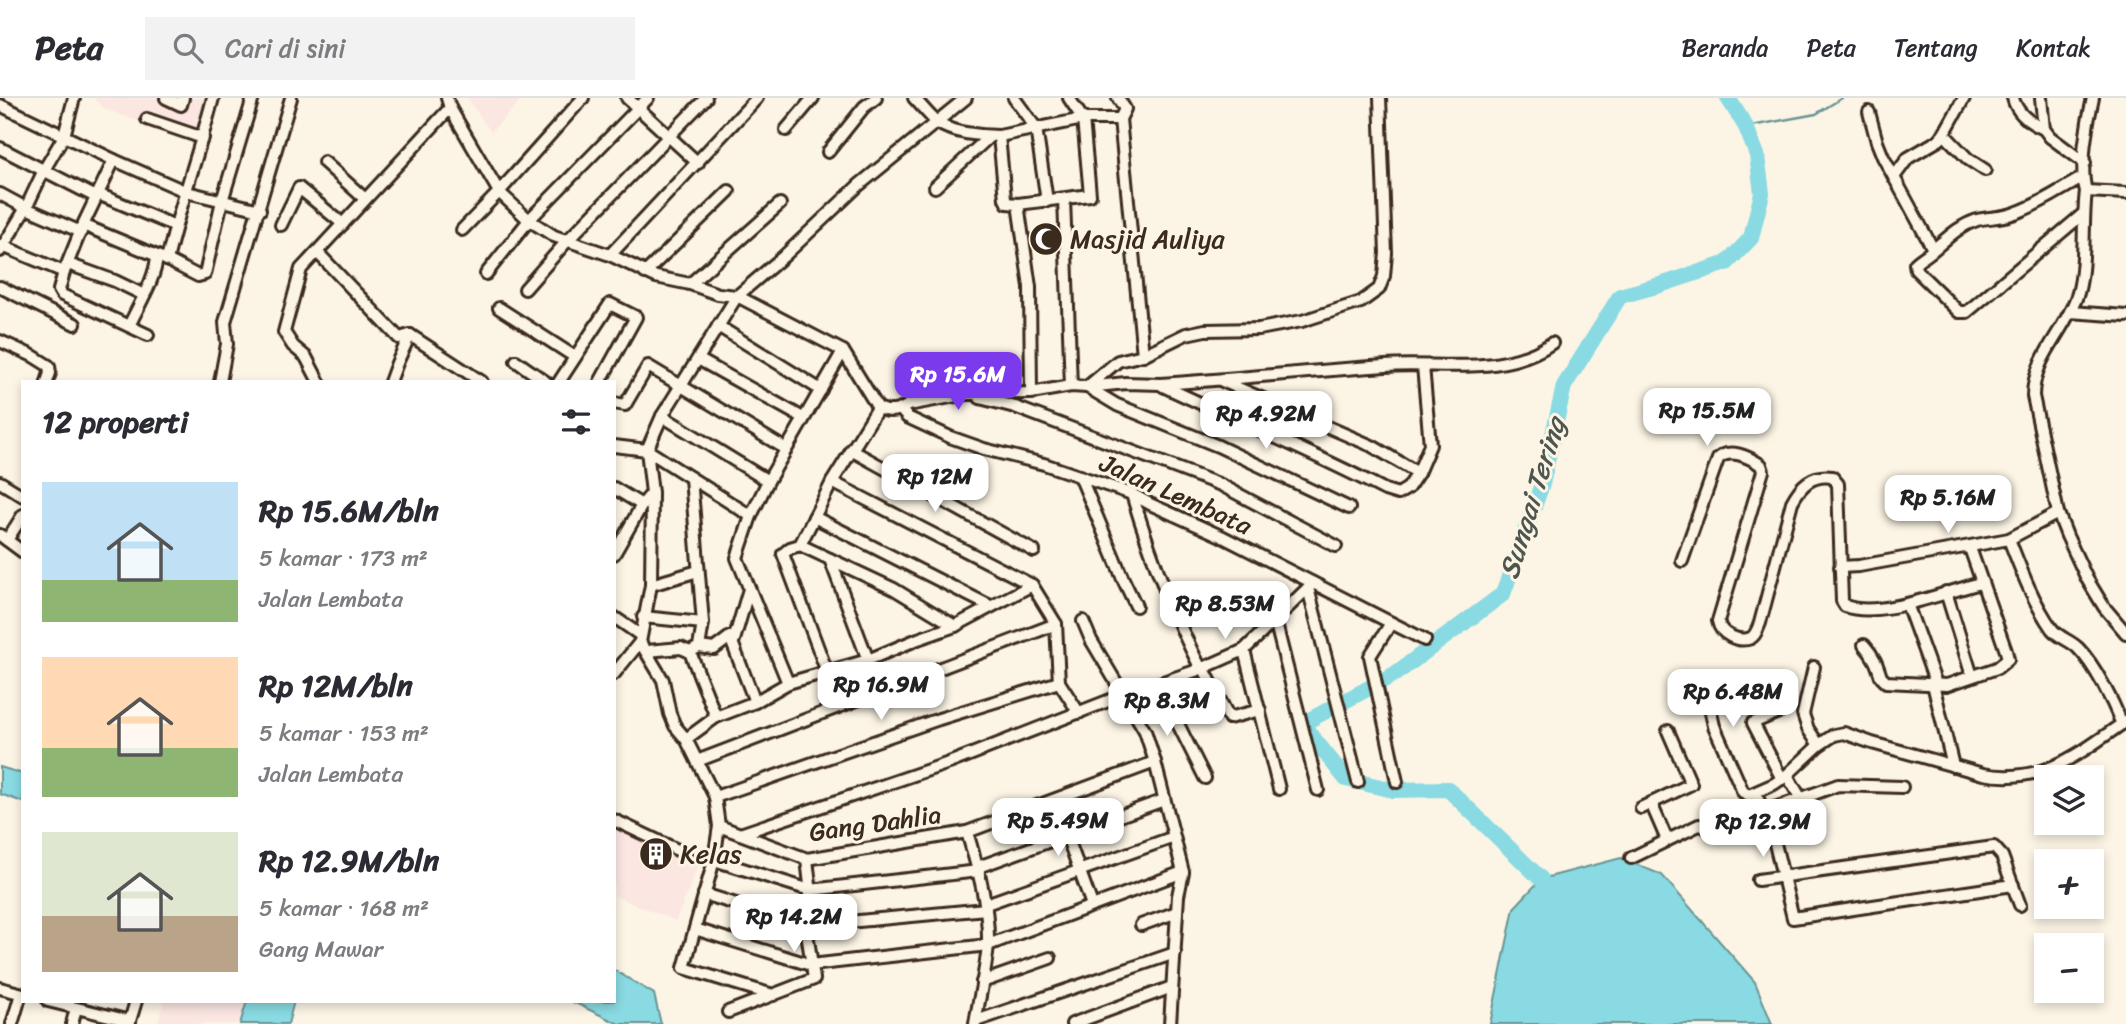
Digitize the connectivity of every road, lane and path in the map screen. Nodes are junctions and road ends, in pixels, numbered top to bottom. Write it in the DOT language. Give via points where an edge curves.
graph roads {
  1 [pos="74,98"];
  2 [pos="166,98"];
  3 [pos="183,98"];
  4 [pos="214,98"];
  5 [pos="253,98"];
  6 [pos="291,98"];
  7 [pos="583,98"];
  8 [pos="627,98"];
  9 [pos="648,98"];
  10 [pos="706,98"];
  11 [pos="757,98"];
  12 [pos="813,98"];
  13 [pos="876,98"];
  14 [pos="914,98"];
  15 [pos="966,98"];
  16 [pos="1014,98"];
  17 [pos="1069,98"];
  18 [pos="1118,98"];
  19 [pos="1380,98"];
  20 [pos="1964,98"];
  21 [pos="2013,98"];
  22 [pos="2041,98"];
  23 [pos="2094,98"];
  24 [pos="448,103"];
  25 [pos="0,105"];
  26 [pos="638,108"];
  27 [pos="1869,112"];
  28 [pos="147,119"];
  29 [pos="1083,119"];
  30 [pos="1121,119"];
  31 [pos="937,122"];
  32 [pos="1036,128"];
  33 [pos="2044,129"];
  34 [pos="786,130"];
  35 [pos="1944,134"];
  36 [pos="64,136"];
  37 [pos="669,136"];
  38 [pos="994,136"];
  39 [pos="203,138"];
  40 [pos="0,148"];
  41 [pos="828,152"];
  42 [pos="114,160"];
  43 [pos="324,162"];
  44 [pos="698,163"];
  45 [pos="2085,163"];
  46 [pos="44,170"];
  47 [pos="1985,170"];
  48 [pos="1894,177"];
  49 [pos="2082,178"];
  50 [pos="935,187"];
  51 [pos="729,191"];
  52 [pos="2087,191"];
  53 [pos="187,192"];
  54 [pos="499,192"];
  55 [pos="2126,193"];
  56 [pos="0,194"];
  57 [pos="97,196"];
  58 [pos="365,199"];
  59 [pos="1064,199"];
  60 [pos="222,201"];
  61 [pos="1047,201"];
  62 [pos="780,204"];
  63 [pos="1018,204"];
  64 [pos="26,208"];
  65 [pos="260,210"];
  66 [pos="2083,214"];
  67 [pos="529,220"];
  68 [pos="343,224"];
  69 [pos="281,225"];
  70 [pos="174,226"];
  71 [pos="82,229"];
  72 [pos="462,230"];
  73 [pos="567,241"];
  74 [pos="1,248"];
  75 [pos="1933,249"];
  76 [pos="318,253"];
  77 [pos="610,256"];
  78 [pos="162,258"];
  79 [pos="66,268"];
  80 [pos="645,273"];
  81 [pos="486,274"];
  82 [pos="690,284"];
  83 [pos="0,287"];
  84 [pos="525,289"];
  85 [pos="144,295"];
  86 [pos="737,296"];
  87 [pos="499,308"];
  88 [pos="2070,312"];
  89 [pos="2126,316"];
  90 [pos="75,324"];
  91 [pos="129,326"];
  92 [pos="718,326"];
  93 [pos="148,335"];
  94 [pos="410,335"];
  95 [pos="0,341"];
  96 [pos="1552,343"];
  97 [pos="843,351"];
  98 [pos="1143,355"];
  99 [pos="575,357"];
  100 [pos="698,359"];
  101 [pos="516,360"];
  102 [pos="1423,366"];
  103 [pos="48,380"];
  104 [pos="220,380"];
  105 [pos="318,380"];
  106 [pos="391,380"];
  107 [pos="479,380"];
  108 [pos="543,380"];
  109 [pos="560,380"];
  110 [pos="601,380"];
  111 [pos="1220,380"];
  112 [pos="1161,384"];
  113 [pos="681,385"];
  114 [pos="1071,386"];
  115 [pos="1087,387"];
  116 [pos="821,390"];
  117 [pos="1031,393"];
  118 [pos="967,394"];
  119 [pos="616,404"];
  120 [pos="878,408"];
  121 [pos="901,411"];
  122 [pos="662,416"];
  123 [pos="803,418"];
  124 [pos="616,446"];
  125 [pos="786,449"];
  126 [pos="647,450"];
  127 [pos="851,450"];
  128 [pos="1418,472"];
  129 [pos="1080,476"];
  130 [pos="691,478"];
  131 [pos="768,481"];
  132 [pos="0,482"];
  133 [pos="832,482"];
  134 [pos="616,489"];
  135 [pos="652,493"];
  136 [pos="1132,494"];
  137 [pos="21,495"];
  138 [pos="642,505"];
  139 [pos="1349,508"];
  140 [pos="2059,513"];
  141 [pos="751,516"];
  142 [pos="21,517"];
  143 [pos="814,517"];
  144 [pos="4,537"];
  145 [pos="2009,540"];
  146 [pos="800,545"];
  147 [pos="1336,546"];
  148 [pos="1970,548"];
  149 [pos="21,550"];
  150 [pos="616,550"];
  151 [pos="1034,551"];
  152 [pos="830,559"];
  153 [pos="1682,561"];
  154 [pos="1840,567"];
  155 [pos="698,571"];
  156 [pos="1981,583"];
  157 [pos="651,585"];
  158 [pos="1032,585"];
  159 [pos="1311,586"];
  160 [pos="749,589"];
  161 [pos="1946,592"];
  162 [pos="1907,604"];
  163 [pos="990,606"];
  164 [pos="1136,606"];
  165 [pos="643,617"];
  166 [pos="616,619"];
  167 [pos="1275,620"];
  168 [pos="1083,621"];
  169 [pos="703,623"];
  170 [pos="1391,623"];
  171 [pos="1056,624"];
  172 [pos="955,626"];
  173 [pos="2126,633"];
  174 [pos="730,637"];
  175 [pos="1425,640"];
  176 [pos="642,643"];
  177 [pos="1864,645"];
  178 [pos="695,649"];
  179 [pos="1244,650"];
  180 [pos="868,660"];
  181 [pos="1814,667"];
  182 [pos="1202,668"];
  183 [pos="616,672"];
  184 [pos="827,672"];
  185 [pos="1972,676"];
  186 [pos="1059,682"];
  187 [pos="788,683"];
  188 [pos="1158,684"];
  189 [pos="1934,684"];
  190 [pos="1699,688"];
  191 [pos="1126,696"];
  192 [pos="755,702"];
  193 [pos="1260,710"];
  194 [pos="1780,711"];
  195 [pos="1079,713"];
  196 [pos="716,717"];
  197 [pos="2124,723"];
  198 [pos="1668,731"];
  199 [pos="685,739"];
  200 [pos="1819,745"];
  201 [pos="697,761"];
  202 [pos="1155,762"];
  203 [pos="1953,766"];
  204 [pos="1784,777"];
  205 [pos="1205,778"];
  206 [pos="1358,782"];
  207 [pos="1397,782"];
  208 [pos="1902,787"];
  209 [pos="1279,789"];
  210 [pos="1318,790"];
  211 [pos="1755,793"];
  212 [pos="715,797"];
  213 [pos="1800,797"];
  214 [pos="1054,800"];
  215 [pos="1164,800"];
  216 [pos="1766,816"];
  217 [pos="616,821"];
  218 [pos="719,826"];
  219 [pos="967,832"];
  220 [pos="740,834"];
  221 [pos="1067,835"];
  222 [pos="1174,837"];
  223 [pos="1667,840"];
  224 [pos="685,854"];
  225 [pos="1631,858"];
  226 [pos="807,859"];
  227 [pos="714,860"];
  228 [pos="978,869"];
  229 [pos="1079,871"];
  230 [pos="1183,872"];
  231 [pos="1783,876"];
  232 [pos="1758,880"];
  233 [pos="2013,885"];
  234 [pos="810,890"];
  235 [pos="704,894"];
  236 [pos="1092,905"];
  237 [pos="2020,905"];
  238 [pos="986,907"];
  239 [pos="1177,912"];
  240 [pos="1141,925"];
  241 [pos="806,926"];
  242 [pos="695,929"];
  243 [pos="988,945"];
  244 [pos="1175,953"];
  245 [pos="1050,958"];
  246 [pos="811,965"];
  247 [pos="982,982"];
  248 [pos="1172,987"];
  249 [pos="0,988"];
  250 [pos="21,994"];
  251 [pos="773,995"];
  252 [pos="21,997"];
  253 [pos="56,1003"];
  254 [pos="135,1003"];
  255 [pos="76,1008"];
  256 [pos="728,1013"];
  257 [pos="976,1022"];
  258 [pos="129,1023"];
  259 [pos="12,1024"];
  260 [pos="72,1024"];
  261 [pos="1072,1024"];
  262 [pos="1170,1024"];
  1 -- 36 [label="street"];
  2 -- 3 [label="street" via="181,105"];
  4 -- 39 [label="street"];
  5 -- 60 [label="street"];
  6 -- 65 [label="street"];
  7 -- 54 [label="street"];
  8 -- 26 [label="street"];
  9 -- 26 [label="street"];
  10 -- 37 [label="street"];
  11 -- 44 [label="street"];
  12 -- 34 [label="street"];
  13 -- 41 [label="street"];
  14 -- 31 [label="street"];
  15 -- 31 [label="street"];
  16 -- 32 [label="street"];
  17 -- 29 [label="street"];
  18 -- 30 [label="street" via="1125,109"];
  19 -- 98 [label="street" via="1386,253 1379,289 1361,302 1302,321 1186,334"];
  20 -- 35 [label="street"];
  21 -- 33 [label="street" via="2021,114"];
  22 -- 33 [label="street"];
  23 -- 45 [label="street"];
  24 -- 54 [label="street"];
  24 -- 58 [label="street"];
  25 -- 36 [label="street"];
  26 -- 37 [label="street"];
  26 -- 67 [label="street"];
  27 -- 48 [label="street"];
  28 -- 39 [label="street"];
  29 -- 30 [label="street"];
  29 -- 32 [label="street"];
  29 -- 59 [label="street" via="1090,195"];
  30 -- 98 [label="street"];
  31 -- 38 [label="street" via="952,131"];
  31 -- 86 [label="street" via="859,185"];
  32 -- 38 [label="street"];
  32 -- 61 [label="street"];
  33 -- 45 [label="street"];
  35 -- 47 [label="street"];
  35 -- 48 [label="street" via="1908,158"];
  36 -- 42 [label="street"];
  36 -- 46 [label="street"];
  37 -- 44 [label="street"];
  37 -- 73 [label="street"];
  38 -- 50 [label="street"];
  38 -- 63 [label="street" via="1005,201"];
  39 -- 53 [label="street"];
  40 -- 46 [label="street"];
  42 -- 53 [label="street"];
  42 -- 57 [label="street"];
  43 -- 58 [label="street"];
  44 -- 77 [label="street"];
  45 -- 49 [label="street"];
  46 -- 57 [label="street"];
  46 -- 64 [label="street"];
  48 -- 75 [label="street"];
  49 -- 52 [label="street"];
  49 -- 75 [label="street" via="2013,214 1978,220"];
  51 -- 80 [label="street"];
  52 -- 55 [label="street"];
  52 -- 66 [label="street"];
  53 -- 60 [label="street"];
  53 -- 70 [label="street"];
  54 -- 67 [label="street"];
  54 -- 72 [label="street"];
  56 -- 64 [label="street"];
  57 -- 70 [label="street"];
  57 -- 71 [label="street"];
  58 -- 68 [label="street"];
  59 -- 61 [label="street"];
  59 -- 114 [label="street"];
  60 -- 65 [label="street"];
  60 -- 78 [label="street" via="205,274 198,276"];
  61 -- 63 [label="street"];
  62 -- 82 [label="street"];
  63 -- 117 [label="street" via="1030,287"];
  64 -- 71 [label="street"];
  64 -- 74 [label="street"];
  65 -- 104 [label="street" via="225,322 227,344"];
  66 -- 75 [label="street" via="1963,313 1916,270 1915,264"];
  66 -- 88 [label="street" via="2081,278"];
  67 -- 73 [label="street"];
  67 -- 81 [label="street"];
  68 -- 69 [label="street" via="299,188"];
  68 -- 76 [label="street"];
  70 -- 78 [label="street"];
  71 -- 78 [label="street"];
  71 -- 79 [label="street"];
  73 -- 77 [label="street"];
  73 -- 84 [label="street"];
  74 -- 79 [label="street"];
  76 -- 94 [label="street" via="399,338"];
  76 -- 105 [label="street" via="301,269 284,332 306,357"];
  77 -- 80 [label="street"];
  78 -- 85 [label="street"];
  79 -- 85 [label="street" via="115,281"];
  79 -- 91 [label="street" via="59,287 62,295"];
  80 -- 82 [label="street"];
  82 -- 86 [label="street"];
  83 -- 90 [label="street"];
  85 -- 91 [label="street"];
  86 -- 92 [label="street"];
  86 -- 97 [label="street"];
  87 -- 99 [label="street"];
  88 -- 89 [label="street"];
  88 -- 140 [label="street" via="2033,386"];
  91 -- 93 [label="street"];
  92 -- 100 [label="street"];
  92 -- 116 [label="street"];
  94 -- 106 [label="street"];
  94 -- 107 [label="street"];
  95 -- 103 [label="street" via="48,366"];
  96 -- 102 [label="street" via="1502,363"];
  97 -- 116 [label="street"];
  97 -- 120 [label="street"];
  98 -- 115 [label="street" via="1118,362"];
  99 -- 109 [label="street"];
  99 -- 110 [label="street" via="610,304 636,317"];
  100 -- 113 [label="street"];
  100 -- 123 [label="street"];
  101 -- 108 [label="street"];
  102 -- 111 [label="street"];
  102 -- 128 [label="street" via="1430,445"];
  111 -- 112 [label="street"];
  111 -- 128 [label="street" via="1372,446"];
  112 -- 115 [label="street"];
  112 -- 128 [label="street" via="1385,491 1402,493"];
  113 -- 119 [label="street" via="648,366 625,405"];
  113 -- 122 [label="street"];
  113 -- 125 [label="street"];
  114 -- 115 [label="street"];
  114 -- 117 [label="street"];
  115 -- 139 [label="street" via="1117,405 1218,446"];
  116 -- 123 [label="street"];
  117 -- 118 [label="street"];
  118 -- 121 [label="street" via="908,405"];
  118 -- 147 [label="street" via="1015,407 1221,485"];
  120 -- 121 [label="street"];
  120 -- 127 [label="street"];
  121 -- 129 [label="street, Jalan Lembata" via="950,437"];
  122 -- 126 [label="street"];
  122 -- 131 [label="street"];
  123 -- 125 [label="street"];
  124 -- 126 [label="street"];
  125 -- 131 [label="street"];
  126 -- 130 [label="street"];
  126 -- 135 [label="street"];
  127 -- 133 [label="street"];
  127 -- 151 [label="street"];
  129 -- 136 [label="street, Jalan Lembata"];
  129 -- 164 [label="street"];
  130 -- 141 [label="street"];
  130 -- 155 [label="street"];
  131 -- 141 [label="street"];
  132 -- 137 [label="street"];
  133 -- 143 [label="street"];
  133 -- 158 [label="street"];
  134 -- 138 [label="street"];
  135 -- 138 [label="street"];
  135 -- 157 [label="street"];
  136 -- 159 [label="street, Jalan Lembata"];
  136 -- 182 [label="street" via="1166,593"];
  138 -- 150 [label="street"];
  140 -- 145 [label="street"];
  140 -- 173 [label="street" via="2087,579"];
  141 -- 160 [label="street" via="737,558"];
  142 -- 144 [label="street"];
  143 -- 146 [label="street"];
  143 -- 163 [label="street"];
  144 -- 149 [label="street"];
  145 -- 148 [label="street"];
  145 -- 197 [label="street" via="2054,632 2080,649"];
  146 -- 152 [label="street"];
  146 -- 184 [label="street" via="785,551 784,558"];
  148 -- 154 [label="street"];
  148 -- 156 [label="street"];
  152 -- 172 [label="street" via="894,589"];
  152 -- 180 [label="street"];
  153 -- 154 [label="street" via="1718,460 1729,452 1751,458 1763,471 1719,629 1734,637 1755,634 1792,502 1804,485 1821,475 1838,484"];
  154 -- 162 [label="street" via="1845,606 1866,611"];
  155 -- 157 [label="street"];
  155 -- 169 [label="street"];
  156 -- 161 [label="street"];
  156 -- 185 [label="street" via="2008,659"];
  157 -- 165 [label="street"];
  158 -- 163 [label="street"];
  158 -- 171 [label="street"];
  159 -- 167 [label="street"];
  159 -- 170 [label="street, Jalan Lembata"];
  159 -- 206 [label="street"];
  160 -- 174 [label="street" via="737,633 734,640"];
  160 -- 187 [label="street"];
  161 -- 162 [label="street"];
  161 -- 185 [label="street"];
  162 -- 189 [label="street"];
  163 -- 172 [label="street"];
  165 -- 169 [label="street"];
  165 -- 176 [label="street"];
  166 -- 176 [label="street"];
  167 -- 179 [label="street"];
  167 -- 210 [label="street"];
  168 -- 191 [label="street"];
  169 -- 178 [label="street"];
  170 -- 175 [label="street, Jalan Lembata"];
  170 -- 207 [label="street" via="1370,656"];
  171 -- 186 [label="street"];
  171 -- 201 [label="street"];
  172 -- 180 [label="street"];
  174 -- 178 [label="street" via="714,649"];
  174 -- 192 [label="street"];
  176 -- 178 [label="street"];
  176 -- 183 [label="street"];
  176 -- 199 [label="street" via="663,680 670,714"];
  177 -- 189 [label="street" via="1883,680"];
  178 -- 196 [label="street"];
  179 -- 182 [label="street"];
  179 -- 193 [label="street"];
  180 -- 184 [label="street"];
  181 -- 200 [label="street" via="1803,714"];
  182 -- 188 [label="street"];
  182 -- 193 [label="street" via="1229,718"];
  184 -- 187 [label="street"];
  185 -- 189 [label="street" via="1947,685"];
  186 -- 195 [label="street"];
  186 -- 212 [label="street"];
  187 -- 192 [label="street"];
  188 -- 191 [label="street"];
  188 -- 205 [label="street"];
  189 -- 203 [label="street"];
  190 -- 211 [label="street" via="1743,792"];
  191 -- 195 [label="street"];
  191 -- 202 [label="street"];
  192 -- 196 [label="street"];
  193 -- 209 [label="street"];
  194 -- 204 [label="street" via="1753,723"];
  195 -- 220 [label="street"];
  196 -- 199 [label="street"];
  197 -- 203 [label="street" via="2071,759 2036,773 1997,776"];
  198 -- 223 [label="street" via="1692,784 1646,805"];
  199 -- 201 [label="street"];
  200 -- 203 [label="street" via="1844,733"];
  200 -- 204 [label="street"];
  201 -- 212 [label="street"];
  202 -- 214 [label="street, Gang Dahlia"];
  202 -- 215 [label="street"];
  204 -- 211 [label="street"];
  204 -- 213 [label="street"];
  208 -- 213 [label="street" via="1839,785"];
  211 -- 216 [label="street"];
  212 -- 218 [label="street"];
  213 -- 216 [label="street"];
  214 -- 219 [label="street, Gang Dahlia"];
  214 -- 221 [label="street"];
  215 -- 221 [label="street"];
  215 -- 222 [label="street"];
  216 -- 223 [label="street" via="1719,835 1699,825"];
  216 -- 231 [label="street"];
  217 -- 224 [label="street"];
  218 -- 220 [label="street, Gang Dahlia"];
  218 -- 227 [label="street"];
  219 -- 226 [label="street, Gang Dahlia"];
  219 -- 228 [label="street"];
  220 -- 226 [label="street, Gang Dahlia"];
  221 -- 228 [label="street"];
  221 -- 229 [label="street"];
  222 -- 229 [label="street"];
  222 -- 230 [label="street"];
  223 -- 225 [label="street"];
  226 -- 234 [label="street"];
  227 -- 234 [label="street"];
  227 -- 235 [label="street"];
  228 -- 234 [label="street"];
  228 -- 238 [label="street"];
  229 -- 236 [label="street"];
  229 -- 238 [label="street"];
  230 -- 236 [label="street"];
  230 -- 239 [label="street"];
  231 -- 232 [label="street"];
  231 -- 233 [label="street" via="1994,847"];
  231 -- 233 [label="street" via="1793,918"];
  233 -- 237 [label="street"];
  234 -- 241 [label="street"];
  235 -- 241 [label="street"];
  235 -- 242 [label="street"];
  236 -- 243 [label="street"];
  238 -- 241 [label="street"];
  238 -- 243 [label="street"];
  239 -- 240 [label="street"];
  239 -- 244 [label="street"];
  241 -- 246 [label="street"];
  242 -- 246 [label="street"];
  242 -- 251 [label="street" via="684,968"];
  243 -- 246 [label="street"];
  243 -- 247 [label="street"];
  244 -- 248 [label="street"];
  244 -- 257 [label="street"];
  245 -- 247 [label="street"];
  246 -- 251 [label="street" via="814,979"];
  247 -- 257 [label="street"];
  248 -- 261 [label="street"];
  248 -- 262 [label="street"];
  249 -- 250 [label="street"];
  251 -- 256 [label="street"];
  252 -- 259 [label="street"];
  253 -- 255 [label="street"];
  254 -- 258 [label="street"];
  255 -- 258 [label="street"];
  255 -- 260 [label="street"];
}
